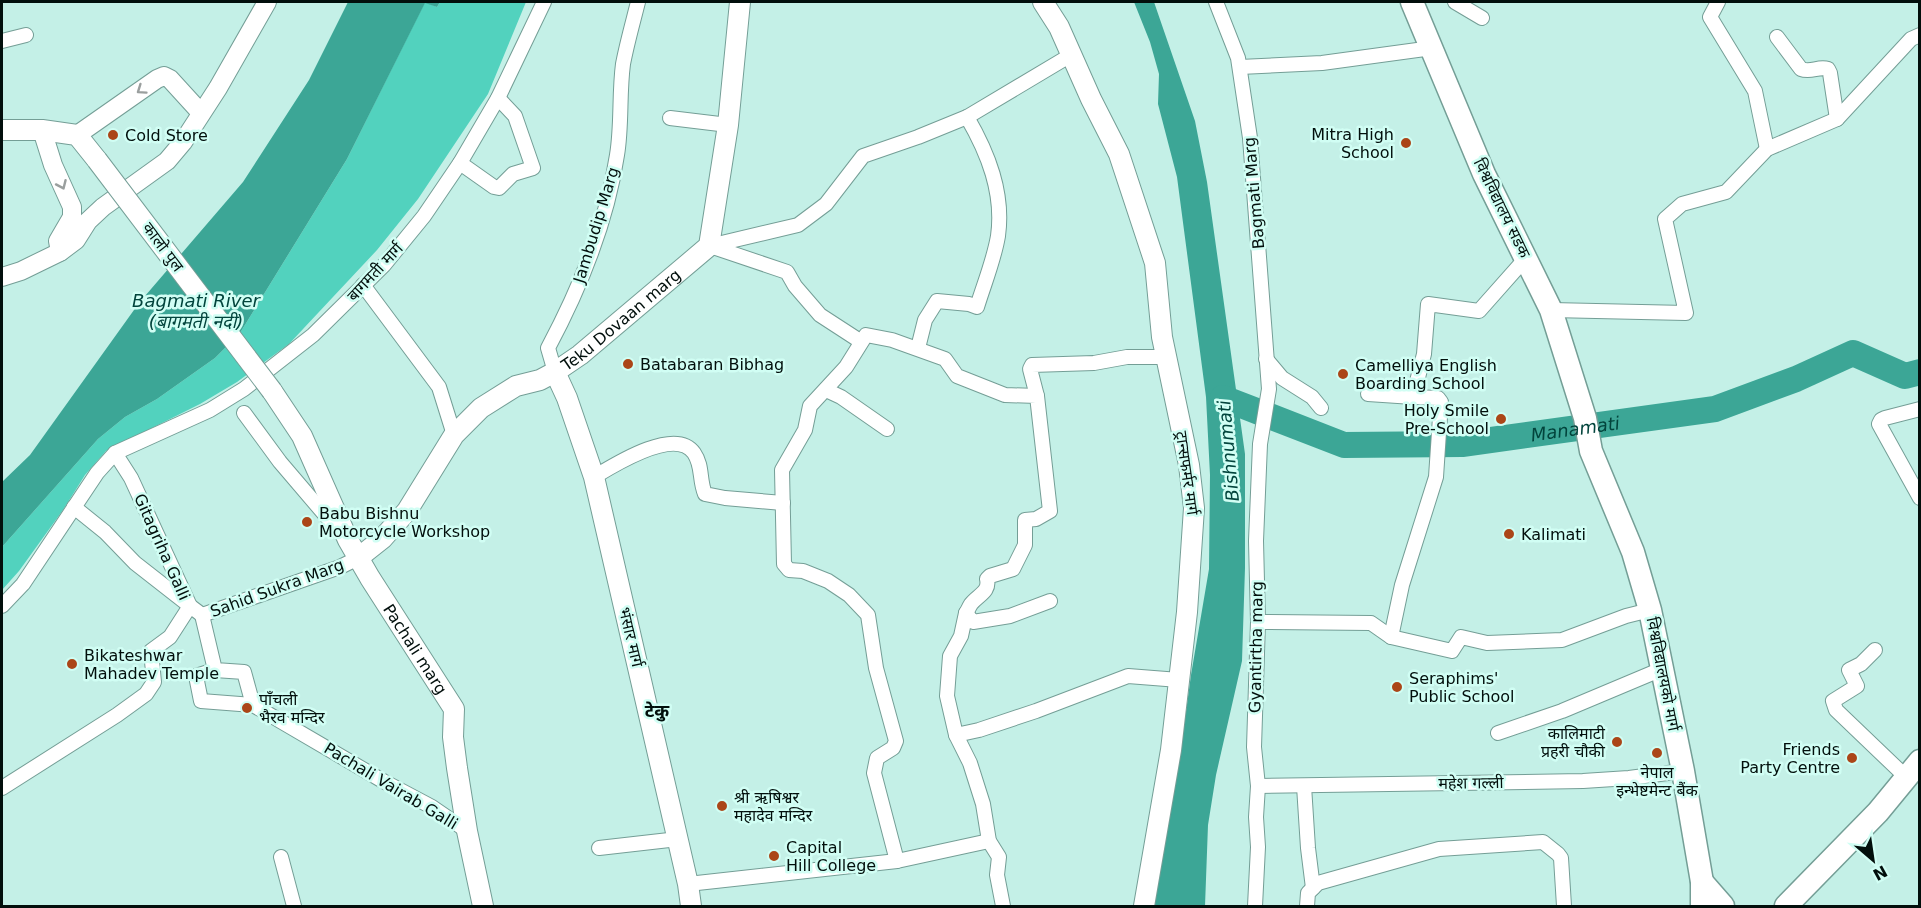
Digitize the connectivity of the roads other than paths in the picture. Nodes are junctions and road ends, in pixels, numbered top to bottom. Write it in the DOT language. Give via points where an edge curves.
graph roads {
  1 [pos="267,2"];
  2 [pos="544,2"];
  3 [pos="638,2"];
  4 [pos="740,2"];
  5 [pos="1043,2"];
  6 [pos="1216,2"];
  7 [pos="1413,2"];
  8 [pos="1455,2"];
  9 [pos="1718,2"];
  10 [pos="1482,18"];
  11 [pos="26,35"];
  12 [pos="1920,35"];
  13 [pos="1777,37"];
  14 [pos="2,41"];
  15 [pos="1432,48"];
  16 [pos="1071,55"];
  17 [pos="1240,67"];
  18 [pos="498,98"];
  19 [pos="201,113"];
  20 [pos="967,117"];
  21 [pos="670,118"];
  22 [pos="1837,119"];
  23 [pos="728,126"];
  24 [pos="2,130"];
  25 [pos="42,130"];
  26 [pos="77,135"];
  27 [pos="1767,149"];
  28 [pos="460,163"];
  29 [pos="709,246"];
  30 [pos="60,252"];
  31 [pos="1526,258"];
  32 [pos="2,277"];
  33 [pos="363,285"];
  34 [pos="1551,310"];
  35 [pos="860,341"];
  36 [pos="918,348"];
  37 [pos="1166,357"];
  38 [pos="1266,359"];
  39 [pos="555,372"];
  40 [pos="1269,389"];
  41 [pos="826,390"];
  42 [pos="1368,394"];
  43 [pos="1037,396"];
  44 [pos="1413,397"];
  45 [pos="1321,408"];
  46 [pos="1920,409"];
  47 [pos="286,411"];
  48 [pos="244,413"];
  49 [pos="1585,418"];
  50 [pos="887,429"];
  51 [pos="454,435"];
  52 [pos="115,453"];
  53 [pos="594,477"];
  54 [pos="1920,498"];
  55 [pos="783,503"];
  56 [pos="74,507"];
  57 [pos="348,540"];
  58 [pos="358,558"];
  59 [pos="1050,601"];
  60 [pos="2,606"];
  61 [pos="190,606"];
  62 [pos="1650,610"];
  63 [pos="966,614"];
  64 [pos="202,615"];
  65 [pos="1257,622"];
  66 [pos="1391,637"];
  67 [pos="1875,650"];
  68 [pos="1662,669"];
  69 [pos="215,670"];
  70 [pos="1179,680"];
  71 [pos="253,705"];
  72 [pos="1498,733"];
  73 [pos="956,735"];
  74 [pos="1913,769"];
  75 [pos="1683,771"];
  76 [pos="1258,786"];
  77 [pos="1304,786"];
  78 [pos="2,788"];
  79 [pos="467,831"];
  80 [pos="678,839"];
  81 [pos="989,841"];
  82 [pos="599,848"];
  83 [pos="281,857"];
  84 [pos="897,861"];
  85 [pos="1702,882"];
  86 [pos="688,884"];
  87 [pos="1313,888"];
  88 [pos="294,906"];
  89 [pos="483,906"];
  90 [pos="691,906"];
  91 [pos="1003,906"];
  92 [pos="1144,906"];
  93 [pos="1255,906"];
  94 [pos="1307,906"];
  95 [pos="1564,906"];
  96 [pos="1702,906"];
  97 [pos="1723,906"];
  98 [pos="1786,906"];
  1 -- 19 [label="street"];
  2 -- 18 [label="street, बागमती मार्ग"];
  3 -- 39 [label="street, Jambudip Marg" via="623,64 617,154 610,188 581,278 549,348"];
  4 -- 23 [label="main road"];
  5 -- 16 [label="main road, ट्रान्सफर्मर मार्ग"];
  6 -- 17 [label="street, Bagmati Marg"];
  7 -- 15 [label="main road, विश्वविद्यालय सडक"];
  8 -- 10 [label="street"];
  9 -- 27 [label="street" via="1710,17 1755,91"];
  11 -- 14 [label="street"];
  12 -- 22 [label="street" via="1911,39"];
  13 -- 22 [label="street" via="1801,69 1828,69"];
  15 -- 17 [label="street" via="1322,63"];
  15 -- 31 [label="main road, विश्वविद्यालय सडक" via="1484,174"];
  16 -- 20 [label="street"];
  16 -- 37 [label="main road, ट्रान्सफर्मर मार्ग" via="1119,154 1155,263"];
  17 -- 38 [label="street, Bagmati Marg" via="1250,138"];
  18 -- 28 [label="street, बागमती मार्ग"];
  18 -- 28 [label="street" via="516,116 533,168 513,174 499,188"];
  19 -- 26 [label="street, one-way" via="164,76"];
  19 -- 30 [label="street" via="166,161 103,207 76,240"];
  20 -- 29 [label="street" via="863,156 826,204 798,225"];
  20 -- 36 [label="street" via="982,144 996,186 998,239 977,307 937,301 925,320"];
  21 -- 23 [label="street"];
  22 -- 27 [label="street"];
  23 -- 29 [label="main road"];
  24 -- 25 [label="main road"];
  25 -- 26 [label="main road"];
  25 -- 30 [label="street, one-way" via="72,207 72,217 58,241"];
  26 -- 47 [label="main road, कालो पुल, bridge"];
  27 -- 34 [label="street" via="1726,192 1683,204 1665,219 1686,313"];
  28 -- 33 [label="street, बागमती मार्ग" via="424,216"];
  29 -- 35 [label="street" via="787,272 820,315"];
  29 -- 39 [label="main road, Teku Dovaan marg"];
  30 -- 32 [label="street"];
  31 -- 34 [label="main road, विश्वविद्यालय सडक"];
  31 -- 44 [label="street" via="1479,311 1428,304 1424,354"];
  33 -- 51 [label="street" via="439,387"];
  33 -- 52 [label="street, बागमती मार्ग" via="313,335 244,389 210,410"];
  34 -- 49 [label="main road, विश्वविद्यालय सडक"];
  35 -- 36 [label="street" via="866,335"];
  35 -- 41 [label="street" via="846,367"];
  36 -- 43 [label="street" via="945,359 957,376 1005,395"];
  37 -- 43 [label="street" via="1032,364"];
  37 -- 70 [label="main road, ट्रान्सफर्मर मार्ग" via="1194,508"];
  38 -- 40 [label="street, Bagmati Marg"];
  38 -- 45 [label="street" via="1282,378"];
  39 -- 51 [label="main road, Teku Dovaan marg" via="516,386 481,408"];
  39 -- 53 [label="main road, भंसार मार्ग"];
  40 -- 65 [label="street, Gyantirtha marg" via="1260,444"];
  41 -- 50 [label="street"];
  41 -- 55 [label="street" via="810,406 805,430 782,470"];
  42 -- 44 [label="street"];
  43 -- 63 [label="street" via="1050,511 1025,520 1025,545 1013,569 987,579 986,590"];
  44 -- 66 [label="street" via="1440,399 1440,438 1436,477 1402,585"];
  46 -- 54 [label="street" via="1885,418 1879,424"];
  47 -- 57 [label="main road, Pachali marg" via="302,436"];
  48 -- 57 [label="street"];
  49 -- 62 [label="main road, विश्वविद्यालयको मार्ग" via="1591,451 1633,552"];
  51 -- 58 [label="main road, Teku Dovaan marg" via="406,511 382,539"];
  52 -- 56 [label="street"];
  52 -- 61 [label="street, Gitagriha Galli" via="131,478"];
  53 -- 55 [label="street" via="631,456 660,445 681,444 698,461 705,494"];
  53 -- 80 [label="main road, भंसार मार्ग"];
  55 -- 84 [label="street" via="784,564 789,570 828,581 868,615 876,668 896,741 893,748 877,758 874,773"];
  56 -- 60 [label="street" via="23,584"];
  56 -- 61 [label="street, Gitagriha Galli"];
  57 -- 58 [label="main road, Pachali marg"];
  58 -- 64 [label="street, Sahid Sukra Marg"];
  58 -- 79 [label="main road, Pachali marg" via="454,709 453,737"];
  59 -- 63 [label="street" via="1010,616 973,622"];
  61 -- 64 [label="street, Sahid Sukra Marg"];
  61 -- 78 [label="street, Sahid Sukra Marg" via="170,637 151,651 154,682 146,694"];
  62 -- 66 [label="street" via="1562,639 1487,643 1461,637 1452,651"];
  62 -- 68 [label="main road, विश्वविद्यालयको मार्ग"];
  63 -- 73 [label="street" via="961,636 950,656 947,696"];
  64 -- 69 [label="street"];
  65 -- 66 [label="street" via="1371,623"];
  65 -- 76 [label="street, Gyantirtha marg" via="1254,747"];
  67 -- 74 [label="street" via="1849,670 1857,686 1833,701 1836,710"];
  68 -- 72 [label="street"];
  68 -- 75 [label="main road, विश्वविद्यालयको मार्ग"];
  69 -- 71 [label="street" via="244,672"];
  69 -- 71 [label="street, Pachali Vairab Galli" via="196,676 201,701"];
  70 -- 73 [label="street" via="1128,676 1036,711"];
  70 -- 92 [label="main road, ट्रान्सफर्मर मार्ग"];
  71 -- 79 [label="street, Pachali Vairab Galli"];
  73 -- 81 [label="street" via="983,804"];
  74 -- 98 [label="main road" via="1878,812"];
  75 -- 77 [label="street, महेश गल्ली" via="1583,781"];
  75 -- 85 [label="main road, विश्वविद्यालयको मार्ग"];
  76 -- 77 [label="street, महेश गल्ली"];
  76 -- 93 [label="street, Gyantirtha marg"];
  77 -- 87 [label="street"];
  79 -- 89 [label="main road, Pachali marg"];
  80 -- 82 [label="street"];
  80 -- 86 [label="main road, भंसार मार्ग"];
  81 -- 84 [label="street"];
  81 -- 91 [label="street" via="999,857 997,875"];
  83 -- 88 [label="street"];
  84 -- 86 [label="street"];
  85 -- 96 [label="main road, विश्वविद्यालयको मार्ग"];
  85 -- 97 [label="main road"];
  86 -- 90 [label="main road, भंसार मार्ग"];
  87 -- 94 [label="street" via="1308,892"];
  87 -- 95 [label="street" via="1318,883 1439,849 1543,842 1561,858"];
}
